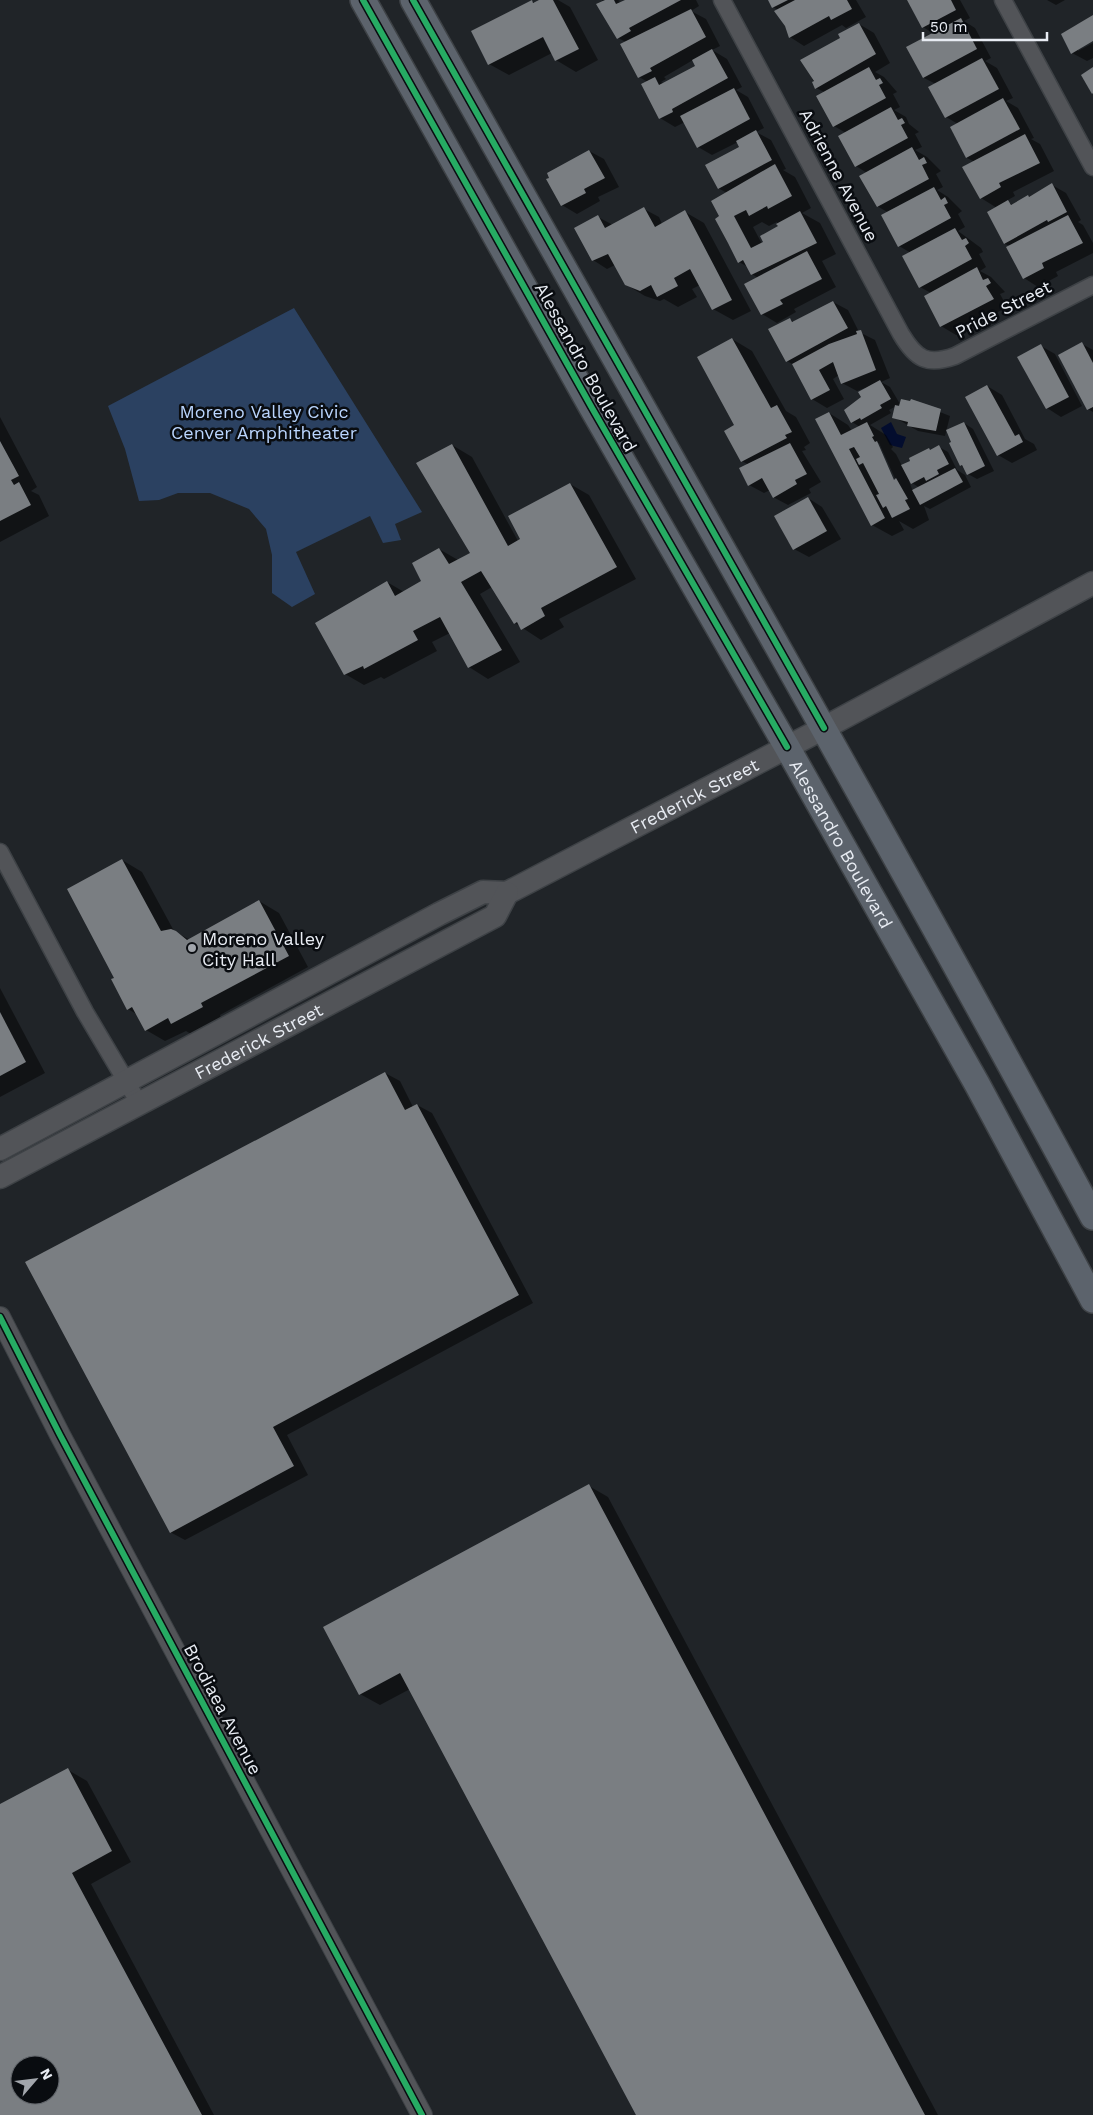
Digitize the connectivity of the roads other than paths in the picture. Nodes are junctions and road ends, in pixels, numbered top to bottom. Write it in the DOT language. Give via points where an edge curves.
graph roads {
  1 [pos="363,0"];
  2 [pos="413,0"];
  3 [pos="722,0"];
  4 [pos="1004,0"];
  5 [pos="1093,167"];
  6 [pos="1093,285"];
  7 [pos="929,361"];
  8 [pos="1093,583"];
  9 [pos="824,728"];
  10 [pos="787,747"];
  11 [pos="0,852"];
  12 [pos="507,893"];
  13 [pos="439,914"];
  14 [pos="301,1019"];
  15 [pos="127,1082"];
  16 [pos="139,1104"];
  17 [pos="0,1149"];
  18 [pos="0,1177"];
  19 [pos="1093,1217"];
  20 [pos="1093,1300"];
  21 [pos="0,1317"];
  22 [pos="422,2115"];
  1 -- 10 [label="main road, Alessandro Boulevard"];
  2 -- 9 [label="main road, Alessandro Boulevard"];
  3 -- 7 [label="street, Adrienne Avenue" via="901,334 915,354"];
  4 -- 5 [label="street"];
  6 -- 7 [label="street, Pride Street" via="955,356"];
  8 -- 9 [label="main road, Frederick Street"];
  9 -- 10 [label="main road, Frederick Street"];
  9 -- 19 [label="main road, Alessandro Boulevard"];
  10 -- 12 [label="main road, Frederick Street"];
  10 -- 20 [label="main road, Alessandro Boulevard" via="972,1075"];
  11 -- 15 [label="street" via="85,1012"];
  12 -- 13 [label="main road, Frederick Street" via="483,892"];
  12 -- 14 [label="main road, Frederick Street" via="495,916"];
  13 -- 14 [label="main road" via="433,933 316,998 304,1008"];
  13 -- 15 [label="main road, Frederick Street"];
  14 -- 16 [label="main road, Frederick Street"];
  15 -- 16 [label="street"];
  15 -- 17 [label="main road, Frederick Street"];
  16 -- 18 [label="main road, Frederick Street"];
  21 -- 22 [label="street, Brodiaea Avenue"];
}
